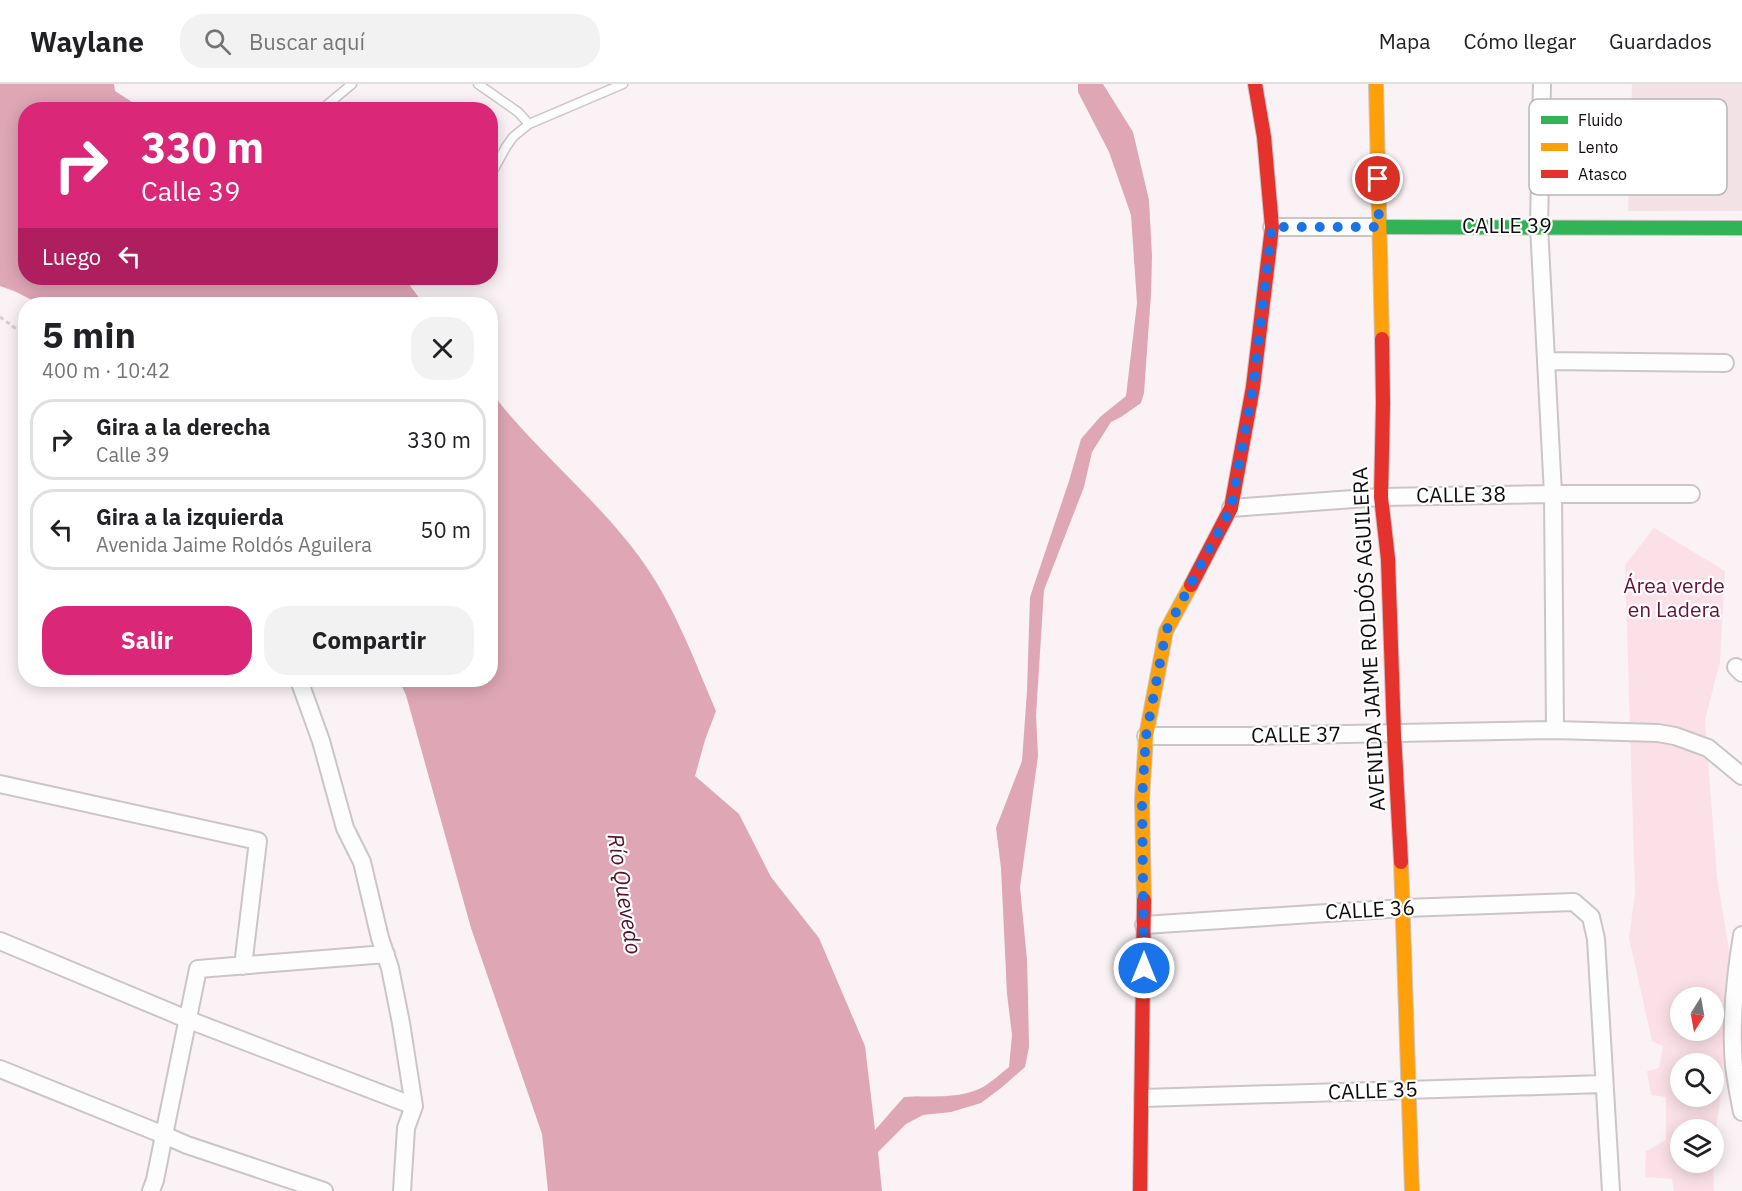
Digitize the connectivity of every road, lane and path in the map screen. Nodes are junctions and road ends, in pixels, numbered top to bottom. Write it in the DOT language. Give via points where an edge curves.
graph roads {
  1 [pos="352,84"];
  2 [pos="478,84"];
  3 [pos="623,84"];
  4 [pos="1255,84"];
  5 [pos="1376,84"];
  6 [pos="1542,84"];
  7 [pos="1542,99"];
  8 [pos="331,102"];
  9 [pos="529,124"];
  10 [pos="498,162"];
  11 [pos="1540,195"];
  12 [pos="1539,226"];
  13 [pos="1272,227"];
  14 [pos="1379,227"];
  15 [pos="1742,228"];
  16 [pos="0,316"];
  17 [pos="18,330"];
  18 [pos="1546,361"];
  19 [pos="1725,363"];
  20 [pos="1552,494"];
  21 [pos="1691,494"];
  22 [pos="1382,497"];
  23 [pos="1231,508"];
  24 [pos="302,687"];
  25 [pos="1555,730"];
  26 [pos="1394,734"];
  27 [pos="1146,736"];
  28 [pos="1742,776"];
  29 [pos="0,784"];
  30 [pos="1404,908"];
  31 [pos="1144,925"];
  32 [pos="1742,935"];
  33 [pos="0,941"];
  34 [pos="386,954"];
  35 [pos="243,966"];
  36 [pos="189,1020"];
  37 [pos="0,1069"];
  38 [pos="1604,1084"];
  39 [pos="1411,1090"];
  40 [pos="1143,1098"];
  41 [pos="414,1106"];
  42 [pos="1742,1112"];
  43 [pos="164,1135"];
  44 [pos="150,1191"];
  45 [pos="324,1191"];
  46 [pos="402,1191"];
  47 [pos="1140,1191"];
  48 [pos="1412,1191"];
  49 [pos="1611,1191"];
  1 -- 8 [label="lane"];
  2 -- 9 [label="lane"];
  3 -- 9 [label="lane"];
  4 -- 13 [label="street"];
  5 -- 14 [label="street, AVENIDA JAIME ROLDÓS AGUILERA"];
  6 -- 7 [label="street"];
  9 -- 10 [label="lane" via="513,137"];
  11 -- 12 [label="street"];
  12 -- 14 [label="street, CALLE 39"];
  12 -- 15 [label="street, CALLE 39"];
  12 -- 18 [label="street"];
  13 -- 14 [label="street, CALLE 39"];
  13 -- 23 [label="street" via="1253,387"];
  14 -- 22 [label="street, AVENIDA JAIME ROLDÓS AGUILERA"];
  16 -- 17 [label="path"];
  18 -- 19 [label="street"];
  18 -- 20 [label="street"];
  20 -- 21 [label="street, CALLE 38"];
  20 -- 22 [label="street, CALLE 38"];
  20 -- 25 [label="street"];
  22 -- 23 [label="street, CALLE 38"];
  22 -- 26 [label="street, AVENIDA JAIME ROLDÓS AGUILERA"];
  23 -- 27 [label="street" via="1166,631"];
  24 -- 34 [label="street" via="345,828 362,862"];
  25 -- 26 [label="street, CALLE 37"];
  25 -- 28 [label="street, CALLE 37" via="1675,736 1708,748"];
  26 -- 27 [label="street, CALLE 37"];
  26 -- 30 [label="street, AVENIDA JAIME ROLDÓS AGUILERA"];
  27 -- 31 [label="street" via="1142,799"];
  29 -- 35 [label="street" via="258,841"];
  30 -- 31 [label="street, CALLE 36"];
  30 -- 38 [label="street, CALLE 36" via="1574,902 1591,917 1596,939"];
  30 -- 39 [label="street, AVENIDA JAIME ROLDÓS AGUILERA"];
  31 -- 40 [label="street"];
  32 -- 42 [label="street" via="1733,1025 1734,1065"];
  33 -- 36 [label="street"];
  34 -- 35 [label="street"];
  34 -- 41 [label="street"];
  35 -- 36 [label="street" via="198,969"];
  36 -- 41 [label="street"];
  36 -- 43 [label="street"];
  37 -- 43 [label="street"];
  38 -- 39 [label="street, CALLE 35"];
  38 -- 49 [label="street"];
  39 -- 40 [label="street, CALLE 35"];
  39 -- 48 [label="street, AVENIDA JAIME ROLDÓS AGUILERA"];
  40 -- 47 [label="street"];
  41 -- 46 [label="street" via="403,1147"];
  43 -- 44 [label="street"];
  43 -- 45 [label="street"];
}
